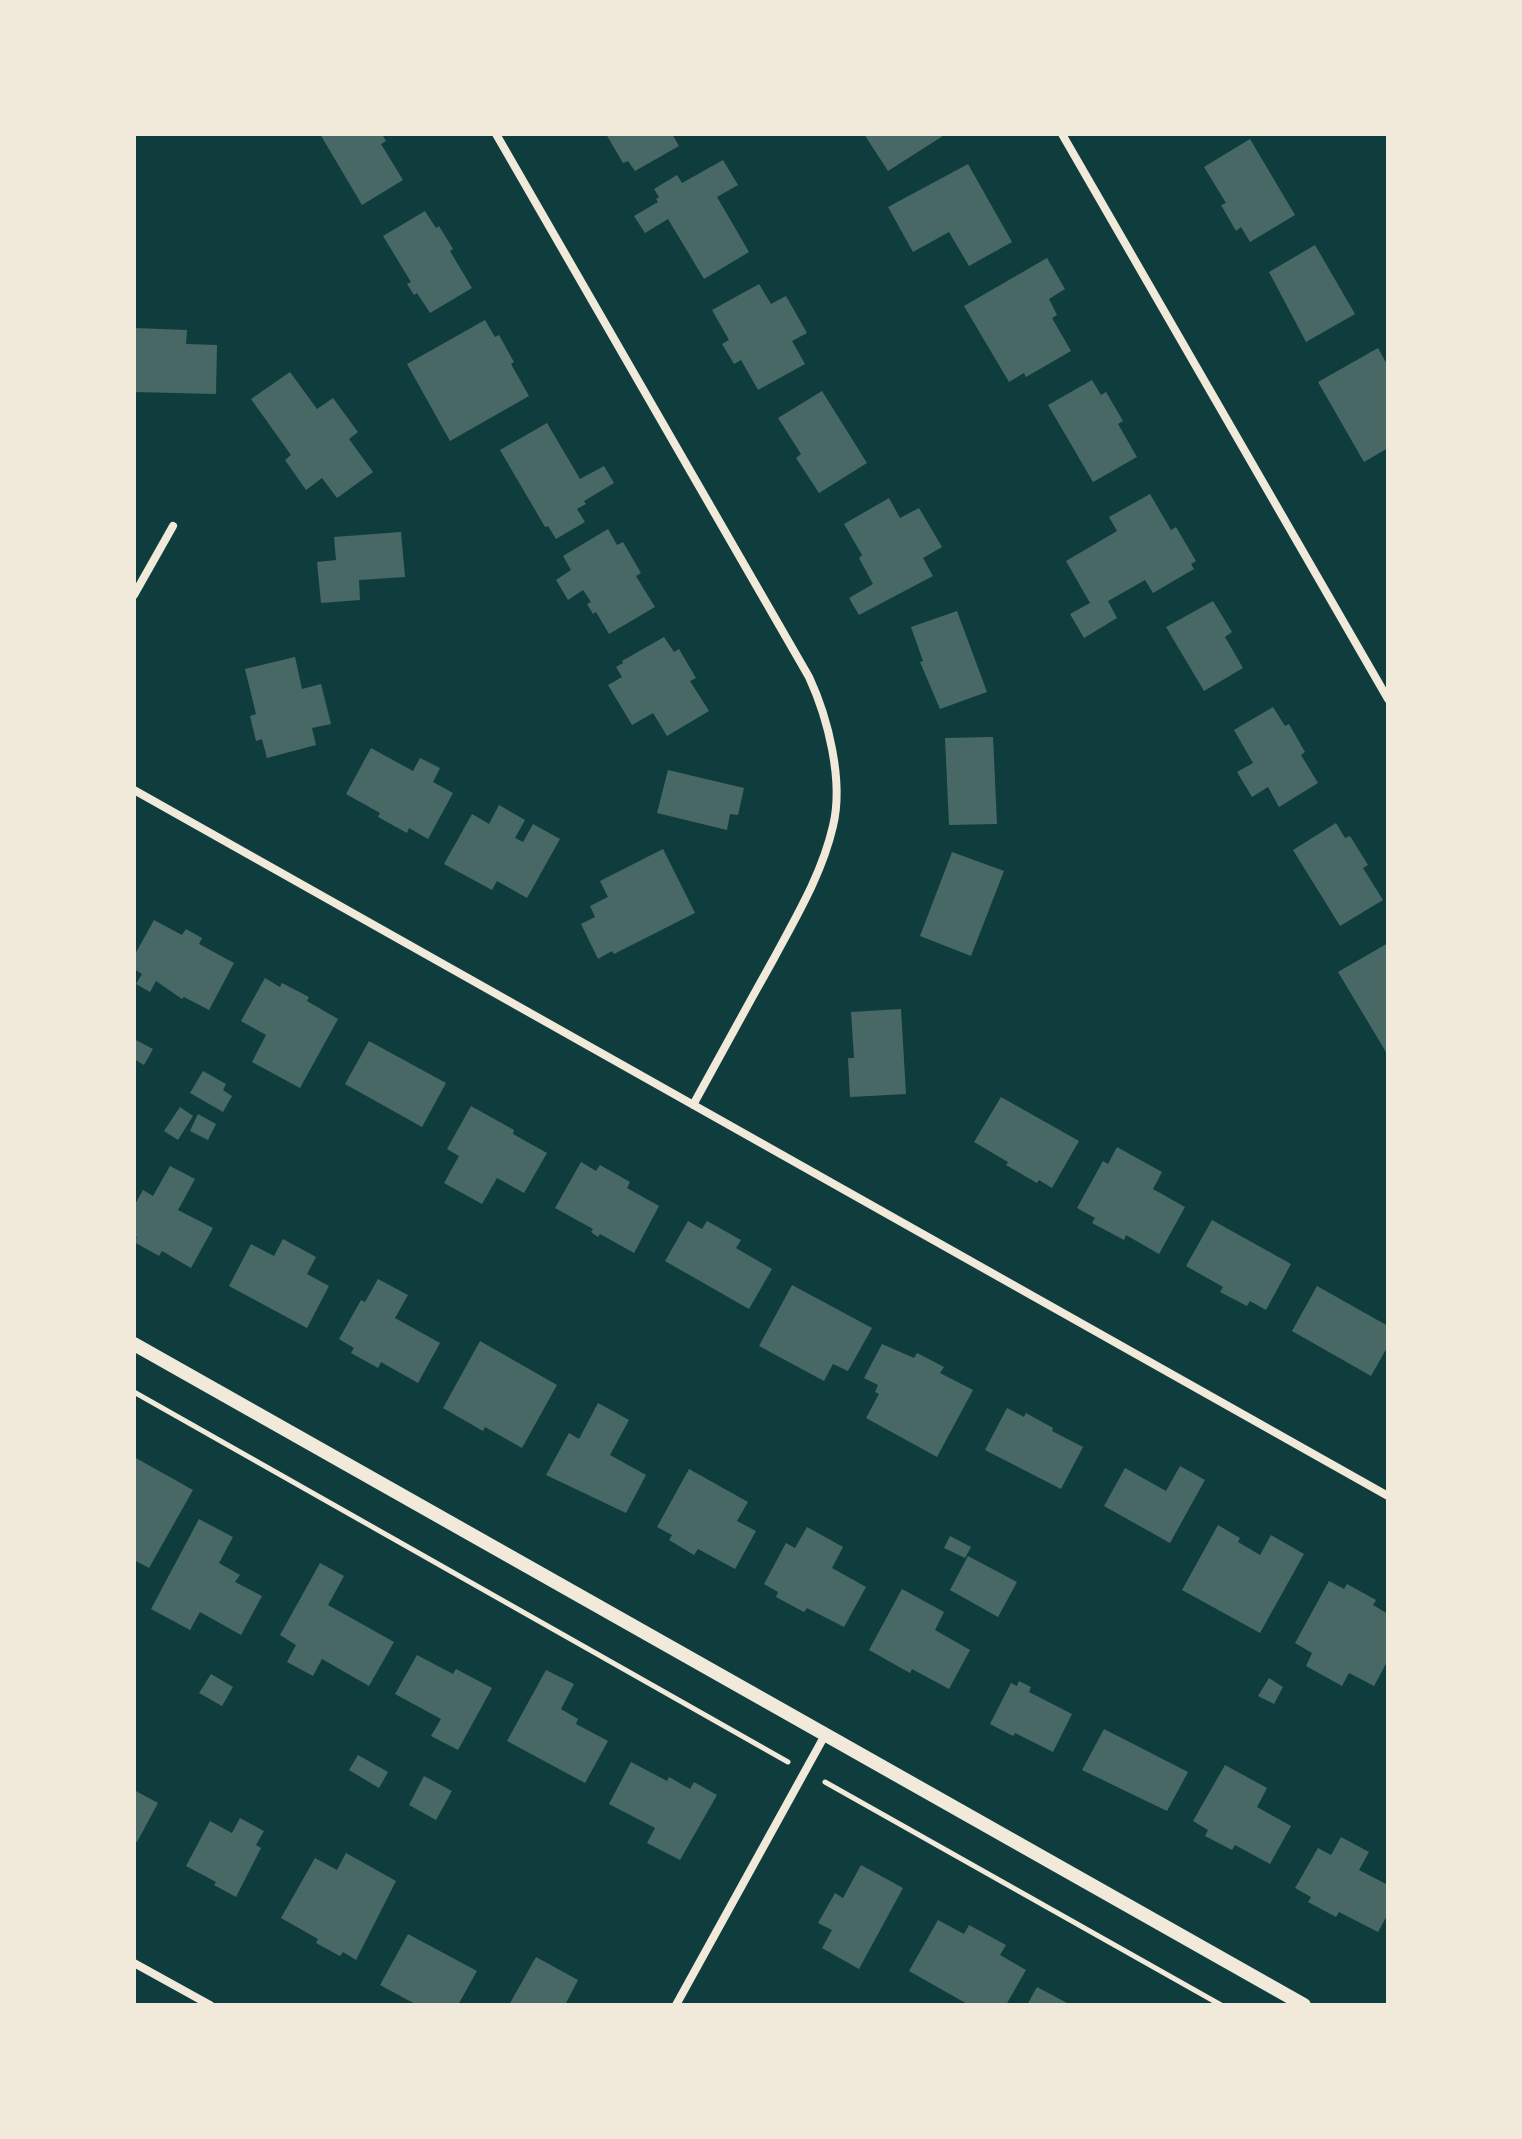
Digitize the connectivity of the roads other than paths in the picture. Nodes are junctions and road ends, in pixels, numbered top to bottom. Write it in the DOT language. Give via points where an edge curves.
graph roads {
  1 [pos="496,134"];
  2 [pos="1062,134"];
  3 [pos="173,526"];
  4 [pos="134,595"];
  5 [pos="1388,699"];
  6 [pos="134,790"];
  7 [pos="693,1105"];
  8 [pos="134,1344"];
  9 [pos="1388,1496"];
  10 [pos="825,1735"];
  11 [pos="134,1963"];
  12 [pos="210,2005"];
  13 [pos="676,2005"];
  14 [pos="1304,2005"];
  1 -- 7 [label="street" via="809,677 831,747 834,825 811,889"];
  2 -- 5 [label="street"];
  3 -- 4 [label="street"];
  6 -- 7 [label="street"];
  7 -- 9 [label="street"];
  8 -- 10 [label="street"];
  10 -- 13 [label="street"];
  10 -- 14 [label="street"];
  11 -- 12 [label="street"];
}
